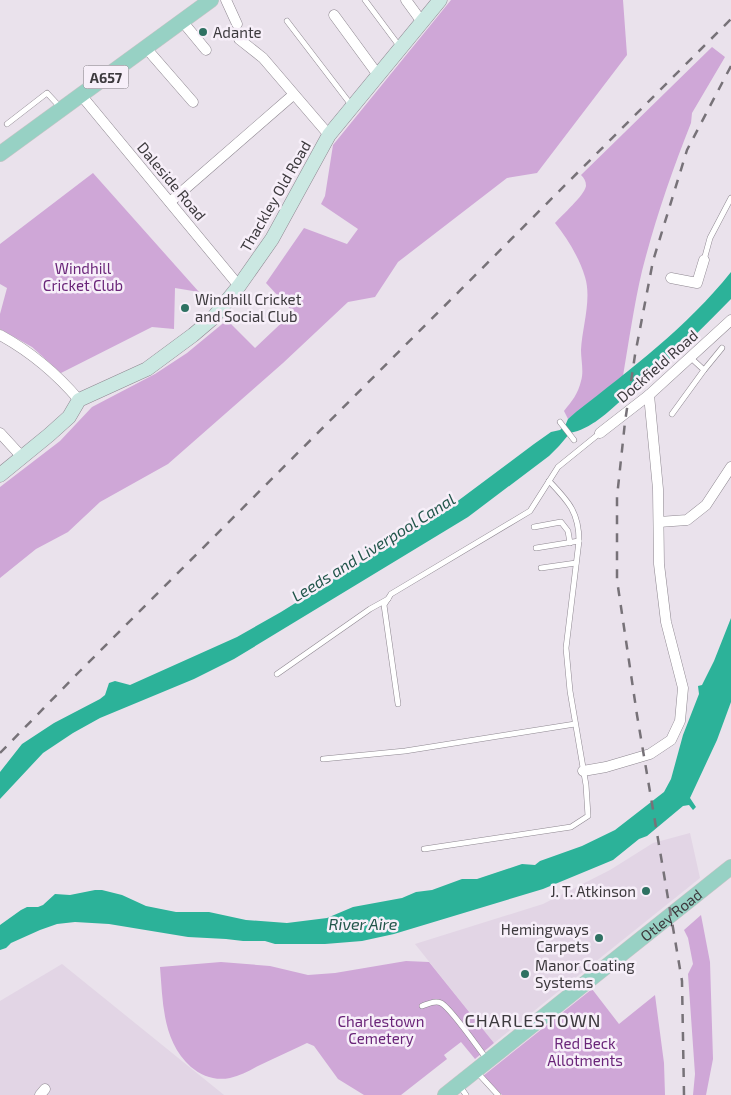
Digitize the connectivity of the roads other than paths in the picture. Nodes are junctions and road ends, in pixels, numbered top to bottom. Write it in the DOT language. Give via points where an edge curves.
graph roads {
  1 [pos="211,0"];
  2 [pos="226,0"];
  3 [pos="365,0"];
  4 [pos="406,0"];
  5 [pos="440,0"];
  6 [pos="334,15"];
  7 [pos="287,21"];
  8 [pos="182,22"];
  9 [pos="422,22"];
  10 [pos="238,24"];
  11 [pos="239,38"];
  12 [pos="146,48"];
  13 [pos="400,48"];
  14 [pos="206,50"];
  15 [pos="378,75"];
  16 [pos="81,95"];
  17 [pos="293,95"];
  18 [pos="193,102"];
  19 [pos="352,106"];
  20 [pos="62,109"];
  21 [pos="7,124"];
  22 [pos="328,135"];
  23 [pos="0,154"];
  24 [pos="731,198"];
  25 [pos="170,202"];
  26 [pos="704,260"];
  27 [pos="671,278"];
  28 [pos="239,286"];
  29 [pos="731,320"];
  30 [pos="0,335"];
  31 [pos="722,348"];
  32 [pos="692,358"];
  33 [pos="704,370"];
  34 [pos="649,395"];
  35 [pos="79,400"];
  36 [pos="672,414"];
  37 [pos="560,422"];
  38 [pos="0,433"];
  39 [pos="600,433"];
  40 [pos="574,440"];
  41 [pos="22,457"];
  42 [pos="731,467"];
  43 [pos="0,475"];
  44 [pos="548,482"];
  45 [pos="659,522"];
  46 [pos="534,527"];
  47 [pos="579,541"];
  48 [pos="570,543"];
  49 [pos="536,548"];
  50 [pos="576,563"];
  51 [pos="541,568"];
  52 [pos="388,599"];
  53 [pos="277,674"];
  54 [pos="398,704"];
  55 [pos="575,724"];
  56 [pos="323,760"];
  57 [pos="583,771"];
  58 [pos="424,849"];
  59 [pos="731,867"];
  60 [pos="422,1006"];
  61 [pos="488,1061"];
  62 [pos="476,1071"];
  63 [pos="462,1090"];
  64 [pos="445,1095"];
  65 [pos="498,1095"];
  1 -- 8 [label="main road, A657"];
  2 -- 10 [label="street"];
  3 -- 13 [label="lane"];
  4 -- 9 [label="street"];
  5 -- 9 [label="street, Thackley Old Road"];
  6 -- 15 [label="street"];
  7 -- 19 [label="lane"];
  8 -- 12 [label="main road, A657"];
  8 -- 14 [label="street"];
  9 -- 13 [label="street, Thackley Old Road"];
  11 -- 17 [label="street" via="263,58"];
  12 -- 16 [label="main road, A657"];
  12 -- 18 [label="street"];
  13 -- 15 [label="street, Thackley Old Road"];
  15 -- 19 [label="street, Thackley Old Road"];
  16 -- 20 [label="main road, A657"];
  16 -- 25 [label="street, Daleside Road"];
  17 -- 22 [label="street"];
  17 -- 25 [label="street"];
  19 -- 22 [label="street, Thackley Old Road"];
  20 -- 21 [label="lane" via="48,93"];
  20 -- 23 [label="main road, A657"];
  22 -- 28 [label="street, Thackley Old Road" via="272,239"];
  24 -- 26 [label="lane" via="710,238"];
  25 -- 28 [label="street, Daleside Road"];
  26 -- 27 [label="street" via="697,283"];
  28 -- 35 [label="street, Thackley Old Road" via="213,318 147,369"];
  29 -- 32 [label="street, Dockfield Road"];
  30 -- 35 [label="street" via="43,363"];
  31 -- 33 [label="lane"];
  32 -- 33 [label="lane"];
  32 -- 34 [label="street, Dockfield Road"];
  33 -- 36 [label="lane"];
  34 -- 39 [label="street, Dockfield Road"];
  34 -- 45 [label="street"];
  35 -- 41 [label="street" via="69,417"];
  37 -- 40 [label="lane"];
  38 -- 41 [label="street"];
  39 -- 44 [label="lane" via="558,467"];
  41 -- 43 [label="street"];
  42 -- 45 [label="street" via="706,505 687,520"];
  44 -- 47 [label="lane" via="574,512"];
  44 -- 52 [label="lane" via="530,511 391,594"];
  45 -- 57 [label="street" via="659,564 666,622 683,688 680,721 671,740 650,754"];
  46 -- 48 [label="lane" via="561,522 568,531"];
  47 -- 48 [label="lane"];
  47 -- 50 [label="lane"];
  48 -- 49 [label="lane"];
  50 -- 51 [label="lane"];
  50 -- 55 [label="lane" via="566,648"];
  52 -- 53 [label="lane"];
  52 -- 54 [label="lane" via="384,605"];
  55 -- 56 [label="lane" via="405,751"];
  55 -- 57 [label="lane"];
  57 -- 58 [label="lane" via="588,816 571,827"];
  59 -- 61 [label="main road, Otley Road"];
  60 -- 61 [label="lane" via="441,1003"];
  61 -- 62 [label="main road, Otley Road"];
  62 -- 63 [label="main road, Otley Road"];
  62 -- 65 [label="lane"];
  63 -- 64 [label="main road, Otley Road"];
}
